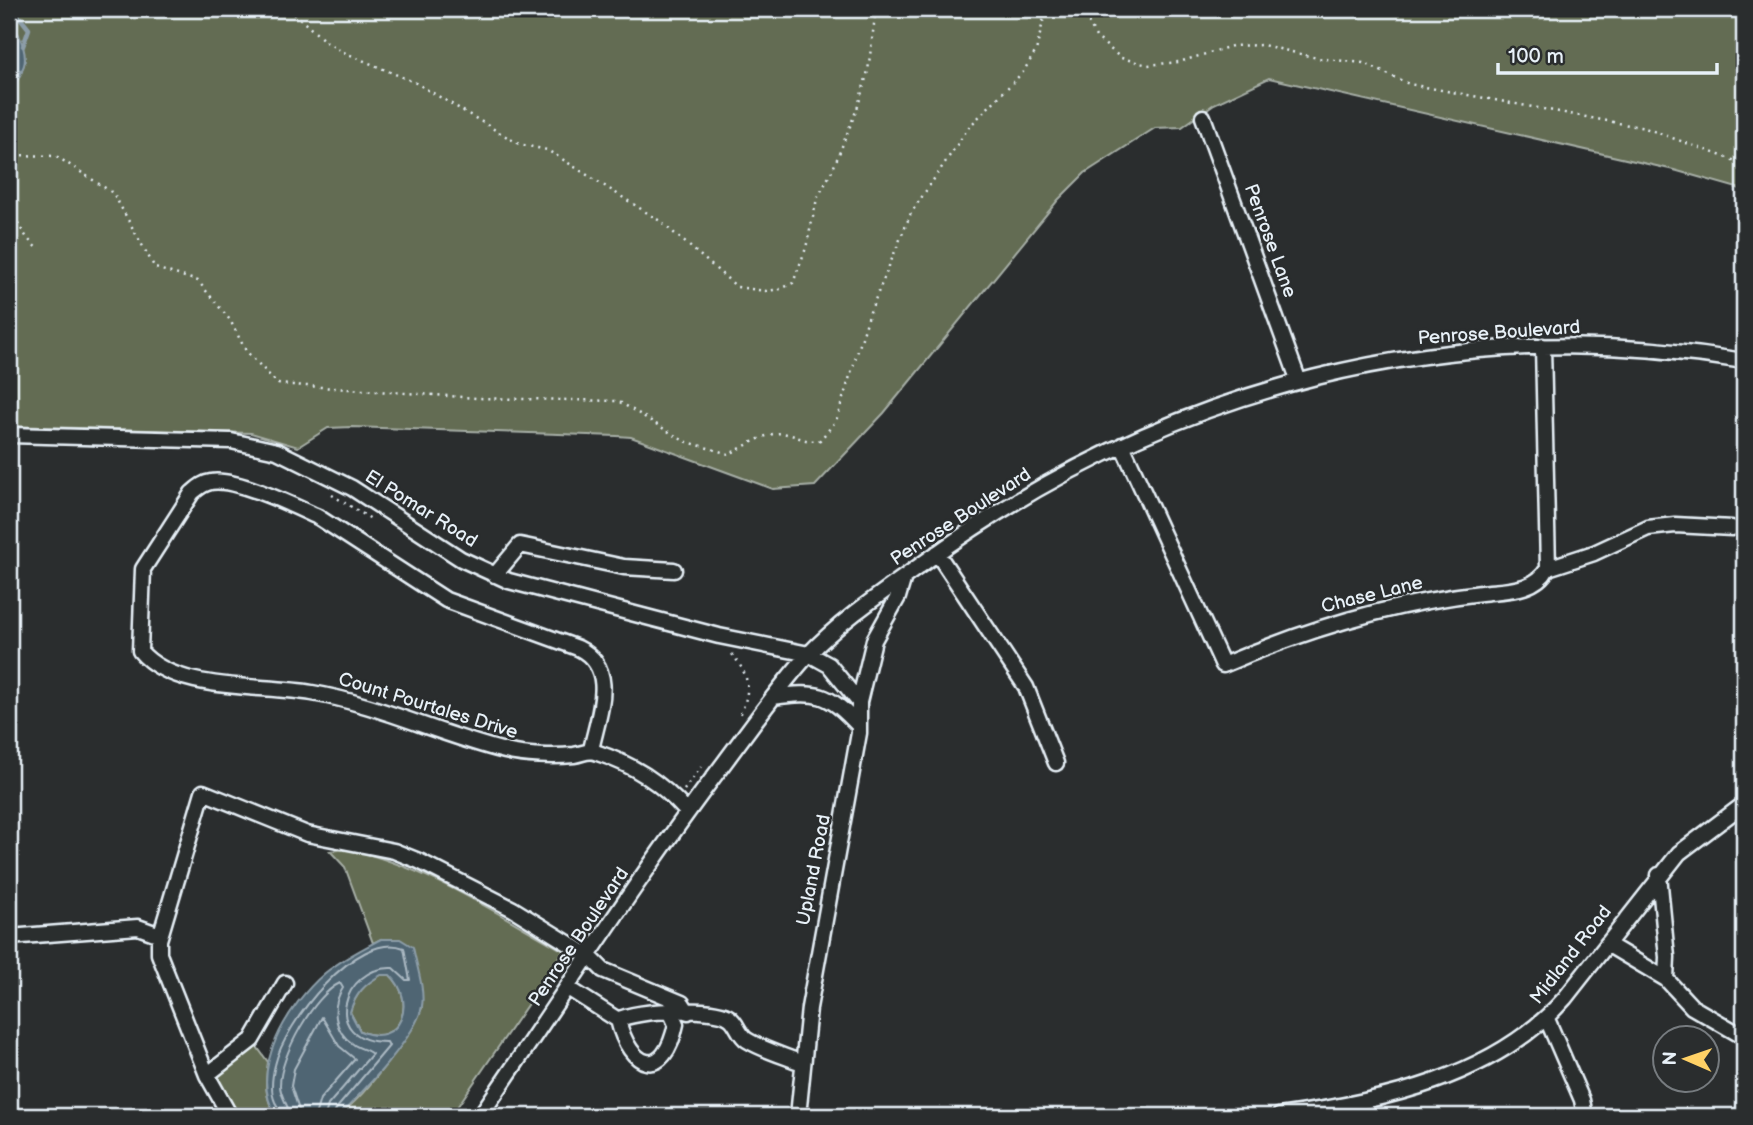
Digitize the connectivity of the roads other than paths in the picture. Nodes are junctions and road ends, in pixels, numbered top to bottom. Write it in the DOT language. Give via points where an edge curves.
graph roads {
  1 [pos="1203,117"];
  2 [pos="1543,346"];
  3 [pos="1744,361"];
  4 [pos="1298,379"];
  5 [pos="9,435"];
  6 [pos="1122,445"];
  7 [pos="1732,528"];
  8 [pos="937,553"];
  9 [pos="1548,568"];
  10 [pos="674,570"];
  11 [pos="495,575"];
  12 [pos="904,577"];
  13 [pos="809,654"];
  14 [pos="774,697"];
  15 [pos="859,702"];
  16 [pos="859,726"];
  17 [pos="591,750"];
  18 [pos="1056,763"];
  19 [pos="1744,804"];
  20 [pos="687,812"];
  21 [pos="1659,875"];
  22 [pos="160,935"];
  23 [pos="9,937"];
  24 [pos="1607,944"];
  25 [pos="589,956"];
  26 [pos="1666,979"];
  27 [pos="285,983"];
  28 [pos="568,988"];
  29 [pos="688,1012"];
  30 [pos="671,1013"];
  31 [pos="1547,1019"];
  32 [pos="618,1020"];
  33 [pos="1744,1037"];
  34 [pos="802,1063"];
  35 [pos="207,1075"];
  36 [pos="230,1116"];
  37 [pos="480,1116"];
  38 [pos="798,1116"];
  39 [pos="1279,1116"];
  40 [pos="1585,1116"];
  1 -- 4 [label="street, Penrose Lane"];
  2 -- 3 [label="street, Penrose Boulevard" via="1653,349"];
  2 -- 4 [label="street, Penrose Boulevard" via="1408,359"];
  2 -- 9 [label="street"];
  4 -- 6 [label="street, Penrose Boulevard" via="1210,407"];
  5 -- 11 [label="street, El Pomar Road" via="231,441 266,448 323,471 461,559"];
  6 -- 8 [label="street, Penrose Boulevard" via="1005,507"];
  6 -- 9 [label="street, Chase Lane" via="1223,665 1300,634 1372,614 1433,599 1520,589 1542,578"];
  7 -- 9 [label="street" via="1648,528"];
  8 -- 12 [label="street, Penrose Boulevard"];
  8 -- 18 [label="street" via="1026,687"];
  10 -- 11 [label="street" via="624,568 520,545"];
  11 -- 13 [label="street, El Pomar Road" via="578,601"];
  12 -- 13 [label="street, Penrose Boulevard"];
  12 -- 15 [label="street, Upland Road" via="874,640"];
  13 -- 14 [label="street, Penrose Boulevard"];
  13 -- 15 [label="street" via="829,665"];
  14 -- 16 [label="street" via="812,692 846,712"];
  14 -- 20 [label="street, Penrose Boulevard"];
  15 -- 16 [label="street, Upland Road"];
  16 -- 34 [label="street, Upland Road"];
  17 -- 17 [label="street, Count Pourtales Drive" via="604,685 596,660 578,648 446,600 298,507 212,481 192,493 143,569 140,651 165,670 210,682 286,688 351,701 416,726 508,752 574,755"];
  17 -- 20 [label="street, Count Pourtales Drive" via="636,768"];
  19 -- 21 [label="street, Midland Road" via="1679,853"];
  20 -- 25 [label="street, Penrose Boulevard"];
  21 -- 24 [label="street, Midland Road"];
  21 -- 26 [label="street"];
  22 -- 23 [label="street" via="138,927"];
  22 -- 25 [label="street" via="203,792 307,834 394,851 419,861 513,909"];
  22 -- 35 [label="street" via="159,954"];
  24 -- 26 [label="street"];
  24 -- 31 [label="street, Midland Road"];
  25 -- 28 [label="street, Penrose Boulevard"];
  25 -- 29 [label="street" via="603,970 682,1003"];
  26 -- 33 [label="street" via="1692,1007"];
  27 -- 35 [label="street" via="252,1040"];
  28 -- 32 [label="street"];
  28 -- 37 [label="street, Penrose Boulevard"];
  29 -- 30 [label="street"];
  29 -- 34 [label="street" via="709,1011 731,1018 746,1039"];
  30 -- 32 [label="street" via="636,1013"];
  30 -- 32 [label="street" via="676,1024 668,1048 661,1059 651,1063 631,1053"];
  31 -- 39 [label="street, Midland Road" via="1483,1060 1432,1083"];
  31 -- 40 [label="street"];
  34 -- 38 [label="street, Upland Road"];
  35 -- 36 [label="street"];
}
